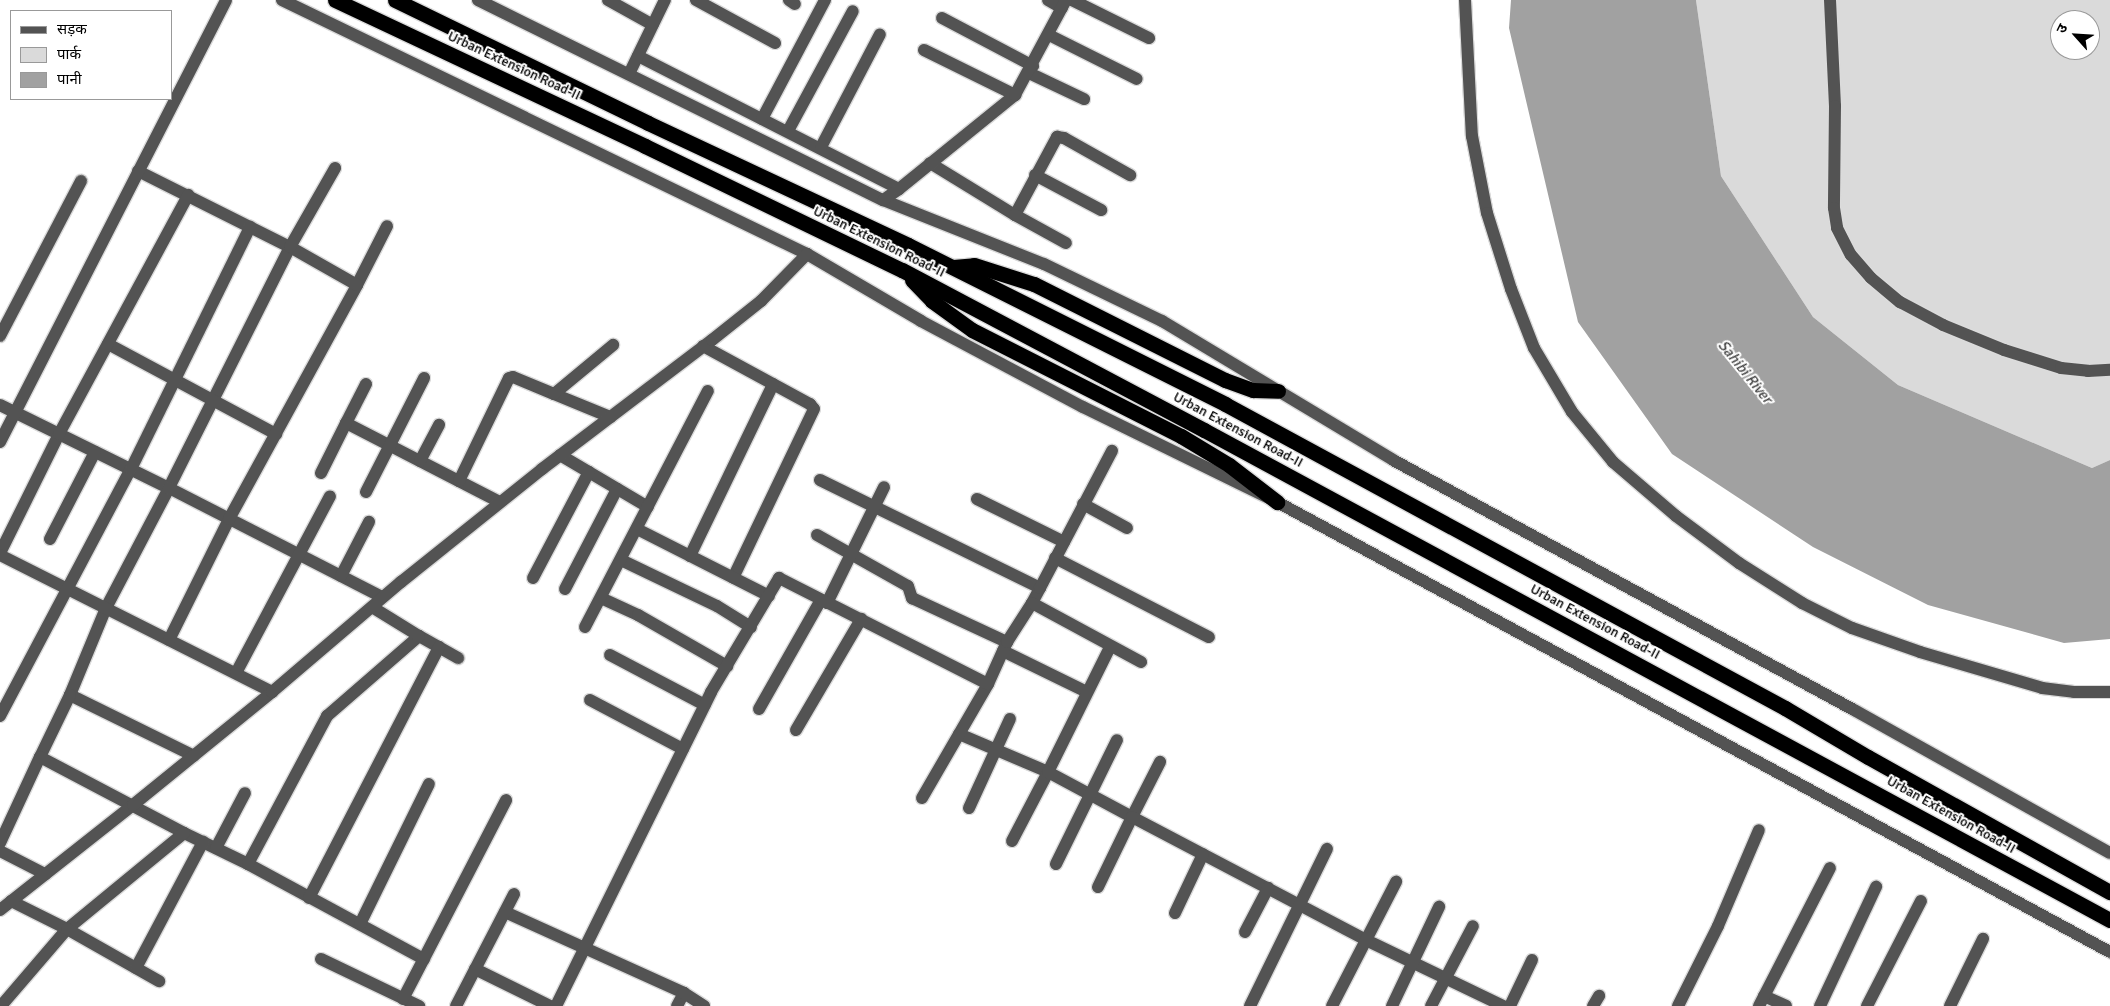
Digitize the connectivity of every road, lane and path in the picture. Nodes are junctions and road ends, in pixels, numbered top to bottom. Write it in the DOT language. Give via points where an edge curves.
graph roads {
  1 [pos="226,0"];
  2 [pos="282,0"];
  3 [pos="335,0"];
  4 [pos="395,0"];
  5 [pos="478,0"];
  6 [pos="608,0"];
  7 [pos="665,0"];
  8 [pos="696,0"];
  9 [pos="825,0"];
  10 [pos="1048,0"];
  11 [pos="1465,0"];
  12 [pos="1830,0"];
  13 [pos="1067,3"];
  14 [pos="852,11"];
  15 [pos="942,18"];
  16 [pos="653,25"];
  17 [pos="880,34"];
  18 [pos="1049,34"];
  19 [pos="1149,38"];
  20 [pos="775,44"];
  21 [pos="924,50"];
  22 [pos="638,56"];
  23 [pos="1031,69"];
  24 [pos="629,74"];
  25 [pos="1137,79"];
  26 [pos="1015,95"];
  27 [pos="1084,99"];
  28 [pos="762,119"];
  29 [pos="788,131"];
  30 [pos="820,147"];
  31 [pos="930,163"];
  32 [pos="335,168"];
  33 [pos="138,171"];
  34 [pos="1130,175"];
  35 [pos="1036,176"];
  36 [pos="81,180"];
  37 [pos="899,189"];
  38 [pos="188,196"];
  39 [pos="883,200"];
  40 [pos="1101,210"];
  41 [pos="1015,215"];
  42 [pos="250,226"];
  43 [pos="387,226"];
  44 [pos="1066,243"];
  45 [pos="290,247"];
  46 [pos="807,254"];
  47 [pos="953,267"];
  48 [pos="902,270"];
  49 [pos="357,286"];
  50 [pos="0,336"];
  51 [pos="108,344"];
  52 [pos="613,345"];
  53 [pos="703,346"];
  54 [pos="2110,370"];
  55 [pos="424,378"];
  56 [pos="174,380"];
  57 [pos="366,384"];
  58 [pos="773,384"];
  59 [pos="708,391"];
  60 [pos="1278,391"];
  61 [pos="554,394"];
  62 [pos="212,402"];
  63 [pos="0,405"];
  64 [pos="15,413"];
  65 [pos="610,417"];
  66 [pos="346,423"];
  67 [pos="439,425"];
  68 [pos="59,434"];
  69 [pos="276,434"];
  70 [pos="0,442"];
  71 [pos="390,445"];
  72 [pos="1112,451"];
  73 [pos="95,452"];
  74 [pos="560,455"];
  75 [pos="420,461"];
  76 [pos="130,469"];
  77 [pos="588,472"];
  78 [pos="321,473"];
  79 [pos="820,480"];
  80 [pos="459,481"];
  81 [pos="884,487"];
  82 [pos="169,488"];
  83 [pos="617,489"];
  84 [pos="366,492"];
  85 [pos="330,496"];
  86 [pos="977,500"];
  87 [pos="500,502"];
  88 [pos="1277,502"];
  89 [pos="1083,504"];
  90 [pos="648,507"];
  91 [pos="874,507"];
  92 [pos="230,519"];
  93 [pos="369,522"];
  94 [pos="1127,528"];
  95 [pos="637,529"];
  96 [pos="817,535"];
  97 [pos="50,539"];
  98 [pos="1064,542"];
  99 [pos="851,553"];
  100 [pos="0,554"];
  101 [pos="300,555"];
  102 [pos="690,556"];
  103 [pos="1055,558"];
  104 [pos="620,560"];
  105 [pos="342,576"];
  106 [pos="533,578"];
  107 [pos="732,578"];
  108 [pos="1040,588"];
  109 [pos="68,589"];
  110 [pos="565,589"];
  111 [pos="769,596"];
  112 [pos="382,597"];
  113 [pos="600,598"];
  114 [pos="824,601"];
  115 [pos="1032,603"];
  116 [pos="372,607"];
  117 [pos="106,608"];
  118 [pos="861,619"];
  119 [pos="585,627"];
  120 [pos="751,627"];
  121 [pos="419,636"];
  122 [pos="1209,637"];
  123 [pos="170,640"];
  124 [pos="439,647"];
  125 [pos="1005,647"];
  126 [pos="1110,647"];
  127 [pos="610,655"];
  128 [pos="458,658"];
  129 [pos="1141,662"];
  130 [pos="727,666"];
  131 [pos="236,673"];
  132 [pos="988,684"];
  133 [pos="272,692"];
  134 [pos="1088,692"];
  135 [pos="2110,692"];
  136 [pos="70,695"];
  137 [pos="590,700"];
  138 [pos="705,705"];
  139 [pos="759,709"];
  140 [pos="0,716"];
  141 [pos="1010,718"];
  142 [pos="796,730"];
  143 [pos="959,734"];
  144 [pos="1118,740"];
  145 [pos="995,749"];
  146 [pos="683,750"];
  147 [pos="194,756"];
  148 [pos="40,757"];
  149 [pos="1160,762"];
  150 [pos="1048,772"];
  151 [pos="429,784"];
  152 [pos="245,794"];
  153 [pos="1090,794"];
  154 [pos="922,798"];
  155 [pos="506,800"];
  156 [pos="134,805"];
  157 [pos="969,808"];
  158 [pos="1132,817"];
  159 [pos="1759,830"];
  160 [pos="184,833"];
  161 [pos="203,842"];
  162 [pos="1012,842"];
  163 [pos="0,843"];
  164 [pos="216,848"];
  165 [pos="1327,849"];
  166 [pos="0,850"];
  167 [pos="2110,852"];
  168 [pos="1203,854"];
  169 [pos="248,864"];
  170 [pos="1056,864"];
  171 [pos="1830,868"];
  172 [pos="46,874"];
  173 [pos="1396,882"];
  174 [pos="1098,887"];
  175 [pos="1876,887"];
  176 [pos="1268,888"];
  177 [pos="2110,892"];
  178 [pos="514,894"];
  179 [pos="309,898"];
  180 [pos="1921,900"];
  181 [pos="11,901"];
  182 [pos="1300,905"];
  183 [pos="1439,907"];
  184 [pos="0,910"];
  185 [pos="505,912"];
  186 [pos="1174,913"];
  187 [pos="2110,920"];
  188 [pos="360,924"];
  189 [pos="1472,926"];
  190 [pos="67,929"];
  191 [pos="1245,932"];
  192 [pos="1983,939"];
  193 [pos="1366,940"];
  194 [pos="584,950"];
  195 [pos="2110,952"];
  196 [pos="321,959"];
  197 [pos="424,959"];
  198 [pos="1532,960"];
  199 [pos="1412,963"];
  200 [pos="136,968"];
  201 [pos="476,969"];
  202 [pos="1445,978"];
  203 [pos="159,981"];
  204 [pos="684,994"];
  205 [pos="403,999"];
  206 [pos="1762,1001"];
  207 [pos="1,1006"];
  208 [pos="419,1006"];
  209 [pos="456,1006"];
  210 [pos="550,1006"];
  211 [pos="556,1006"];
  212 [pos="677,1006"];
  213 [pos="704,1006"];
  214 [pos="1250,1006"];
  215 [pos="1332,1006"];
  216 [pos="1392,1006"];
  217 [pos="1431,1006"];
  218 [pos="1504,1006"];
  219 [pos="1510,1006"];
  220 [pos="1678,1006"];
  221 [pos="1786,1006"];
  222 [pos="1820,1006"];
  223 [pos="1867,1006"];
  224 [pos="1950,1006"];
  1 -- 33 [label="street"];
  2 -- 46 [label="street"];
  3 -- 48 [label="highway, Urban Extension Road-II"];
  4 -- 47 [label="highway, Urban Extension Road-II"];
  5 -- 24 [label="street"];
  6 -- 16 [label="street"];
  7 -- 16 [label="street"];
  8 -- 20 [label="street"];
  9 -- 28 [label="street"];
  10 -- 13 [label="street"];
  11 -- 135 [label="street" via="1472,136 1487,213 1511,289 1534,348 1572,412 1613,462 1676,516 1740,564 1802,603 1852,628 2042,688"];
  12 -- 54 [label="street" via="1835,106 1834,208 1837,228 1851,255 1871,278 1900,302 1943,325 2004,350 2061,368"];
  13 -- 18 [label="street"];
  13 -- 19 [label="street"];
  14 -- 29 [label="street"];
  15 -- 23 [label="street"];
  16 -- 22 [label="street"];
  17 -- 30 [label="street"];
  18 -- 23 [label="street"];
  18 -- 25 [label="street"];
  21 -- 26 [label="street"];
  22 -- 24 [label="street"];
  22 -- 28 [label="street"];
  23 -- 26 [label="street"];
  23 -- 27 [label="street"];
  24 -- 39 [label="street"];
  26 -- 31 [label="street"];
  28 -- 29 [label="street"];
  29 -- 30 [label="street"];
  30 -- 37 [label="street"];
  31 -- 37 [label="street"];
  31 -- 41 [label="street"];
  32 -- 45 [label="street"];
  33 -- 38 [label="street"];
  33 -- 64 [label="street"];
  34 -- 35 [label="street" via="1060,136 1054,139"];
  35 -- 40 [label="street"];
  35 -- 41 [label="street"];
  36 -- 50 [label="street"];
  37 -- 39 [label="street"];
  38 -- 42 [label="street"];
  38 -- 51 [label="street"];
  39 -- 60 [label="street" via="1086,284 1162,322"];
  41 -- 44 [label="street"];
  42 -- 45 [label="street"];
  42 -- 56 [label="street"];
  43 -- 49 [label="street"];
  45 -- 49 [label="street"];
  45 -- 62 [label="street"];
  46 -- 53 [label="street" via="761,301"];
  46 -- 88 [label="street" via="921,321 1083,407"];
  47 -- 60 [label="highway" via="974,265 1034,284 1225,380 1252,390"];
  47 -- 177 [label="highway, Urban Extension Road-II" via="1225,404 1785,708"];
  48 -- 88 [label="highway" via="932,301 972,330 1181,436"];
  48 -- 187 [label="highway, Urban Extension Road-II" via="1257,458"];
  49 -- 69 [label="street"];
  51 -- 56 [label="street"];
  51 -- 68 [label="street"];
  52 -- 61 [label="street"];
  53 -- 58 [label="street"];
  53 -- 65 [label="street"];
  55 -- 71 [label="street"];
  56 -- 62 [label="street"];
  56 -- 76 [label="street"];
  57 -- 66 [label="street"];
  58 -- 102 [label="street"];
  58 -- 107 [label="street" via="810,404 814,410"];
  59 -- 90 [label="street"];
  60 -- 167 [label="street" via="1393,460"];
  61 -- 65 [label="street"];
  61 -- 80 [label="street" via="509,378"];
  62 -- 69 [label="street"];
  62 -- 82 [label="street"];
  63 -- 64 [label="street"];
  64 -- 68 [label="street"];
  64 -- 70 [label="street"];
  65 -- 74 [label="street"];
  66 -- 71 [label="street"];
  66 -- 78 [label="street"];
  67 -- 75 [label="street"];
  68 -- 73 [label="street"];
  68 -- 100 [label="street"];
  69 -- 92 [label="street"];
  71 -- 75 [label="street"];
  71 -- 84 [label="street"];
  72 -- 89 [label="street"];
  73 -- 76 [label="street"];
  73 -- 97 [label="street"];
  74 -- 77 [label="street"];
  74 -- 87 [label="street"];
  75 -- 80 [label="street"];
  76 -- 82 [label="street"];
  76 -- 109 [label="street"];
  77 -- 83 [label="street"];
  77 -- 106 [label="street"];
  79 -- 91 [label="street"];
  80 -- 87 [label="street"];
  81 -- 91 [label="street"];
  82 -- 92 [label="street"];
  82 -- 117 [label="street"];
  83 -- 90 [label="street"];
  83 -- 110 [label="street"];
  85 -- 101 [label="street"];
  86 -- 98 [label="street"];
  87 -- 112 [label="street"];
  88 -- 195 [label="street"];
  89 -- 94 [label="street"];
  89 -- 98 [label="street"];
  90 -- 95 [label="street"];
  91 -- 99 [label="street"];
  91 -- 108 [label="street"];
  92 -- 101 [label="street"];
  92 -- 123 [label="street"];
  93 -- 105 [label="street"];
  95 -- 102 [label="street"];
  95 -- 104 [label="street"];
  96 -- 99 [label="street"];
  98 -- 103 [label="street"];
  99 -- 114 [label="street"];
  99 -- 125 [label="street" via="908,586 912,598"];
  100 -- 109 [label="street"];
  101 -- 105 [label="street"];
  101 -- 131 [label="street"];
  102 -- 107 [label="street"];
  103 -- 108 [label="street"];
  103 -- 122 [label="street"];
  104 -- 113 [label="street"];
  104 -- 120 [label="street" via="717,606"];
  105 -- 112 [label="street"];
  107 -- 111 [label="street"];
  108 -- 115 [label="street"];
  109 -- 117 [label="street"];
  109 -- 140 [label="street"];
  111 -- 114 [label="street" via="779,578"];
  111 -- 120 [label="street"];
  112 -- 116 [label="street"];
  113 -- 119 [label="street"];
  113 -- 130 [label="street"];
  114 -- 118 [label="street"];
  114 -- 139 [label="street"];
  115 -- 125 [label="street"];
  115 -- 126 [label="street"];
  116 -- 121 [label="street"];
  116 -- 133 [label="street"];
  117 -- 123 [label="street"];
  117 -- 136 [label="street"];
  118 -- 132 [label="street"];
  118 -- 142 [label="street"];
  120 -- 130 [label="street"];
  121 -- 124 [label="street"];
  121 -- 169 [label="street" via="327,716"];
  123 -- 131 [label="street"];
  124 -- 128 [label="street"];
  124 -- 179 [label="street"];
  125 -- 132 [label="street"];
  125 -- 134 [label="street"];
  126 -- 129 [label="street"];
  126 -- 134 [label="street"];
  127 -- 138 [label="street"];
  130 -- 138 [label="street"];
  131 -- 133 [label="street"];
  132 -- 143 [label="street"];
  133 -- 147 [label="street"];
  134 -- 150 [label="street"];
  136 -- 147 [label="street"];
  136 -- 148 [label="street"];
  137 -- 146 [label="street"];
  138 -- 146 [label="street"];
  141 -- 145 [label="street"];
  143 -- 145 [label="street"];
  143 -- 154 [label="street"];
  144 -- 153 [label="street"];
  145 -- 150 [label="street"];
  145 -- 157 [label="street"];
  146 -- 194 [label="street"];
  147 -- 156 [label="street"];
  148 -- 156 [label="street"];
  148 -- 163 [label="street"];
  149 -- 158 [label="street"];
  150 -- 153 [label="street"];
  150 -- 162 [label="street"];
  151 -- 188 [label="street"];
  152 -- 164 [label="street"];
  153 -- 158 [label="street"];
  153 -- 170 [label="street"];
  155 -- 197 [label="street"];
  156 -- 160 [label="street"];
  156 -- 172 [label="street"];
  158 -- 168 [label="street"];
  158 -- 174 [label="street"];
  159 -- 220 [label="street" via="1718,926"];
  160 -- 161 [label="street"];
  160 -- 190 [label="street"];
  161 -- 164 [label="street"];
  161 -- 200 [label="street"];
  164 -- 169 [label="street"];
  165 -- 182 [label="street"];
  166 -- 172 [label="street"];
  168 -- 176 [label="street"];
  168 -- 186 [label="street"];
  169 -- 179 [label="street"];
  171 -- 206 [label="street"];
  172 -- 181 [label="street"];
  173 -- 193 [label="street"];
  175 -- 222 [label="street"];
  176 -- 182 [label="street"];
  176 -- 191 [label="street"];
  178 -- 185 [label="street"];
  179 -- 188 [label="street"];
  180 -- 223 [label="street"];
  181 -- 184 [label="street"];
  181 -- 190 [label="street"];
  182 -- 193 [label="street"];
  182 -- 214 [label="street"];
  183 -- 199 [label="street"];
  185 -- 194 [label="street"];
  185 -- 201 [label="street"];
  188 -- 197 [label="street"];
  189 -- 202 [label="street"];
  190 -- 200 [label="street"];
  190 -- 207 [label="street"];
  192 -- 224 [label="street"];
  193 -- 199 [label="street"];
  193 -- 215 [label="street"];
  194 -- 204 [label="street"];
  194 -- 211 [label="street"];
  196 -- 205 [label="street"];
  197 -- 205 [label="street"];
  198 -- 219 [label="street"];
  199 -- 202 [label="street"];
  199 -- 216 [label="street"];
  200 -- 203 [label="street"];
  201 -- 209 [label="street"];
  201 -- 210 [label="street"];
  202 -- 217 [label="street"];
  202 -- 218 [label="street"];
  204 -- 212 [label="street"];
  204 -- 213 [label="street"];
  205 -- 208 [label="street"];
  206 -- 221 [label="street"];
}
